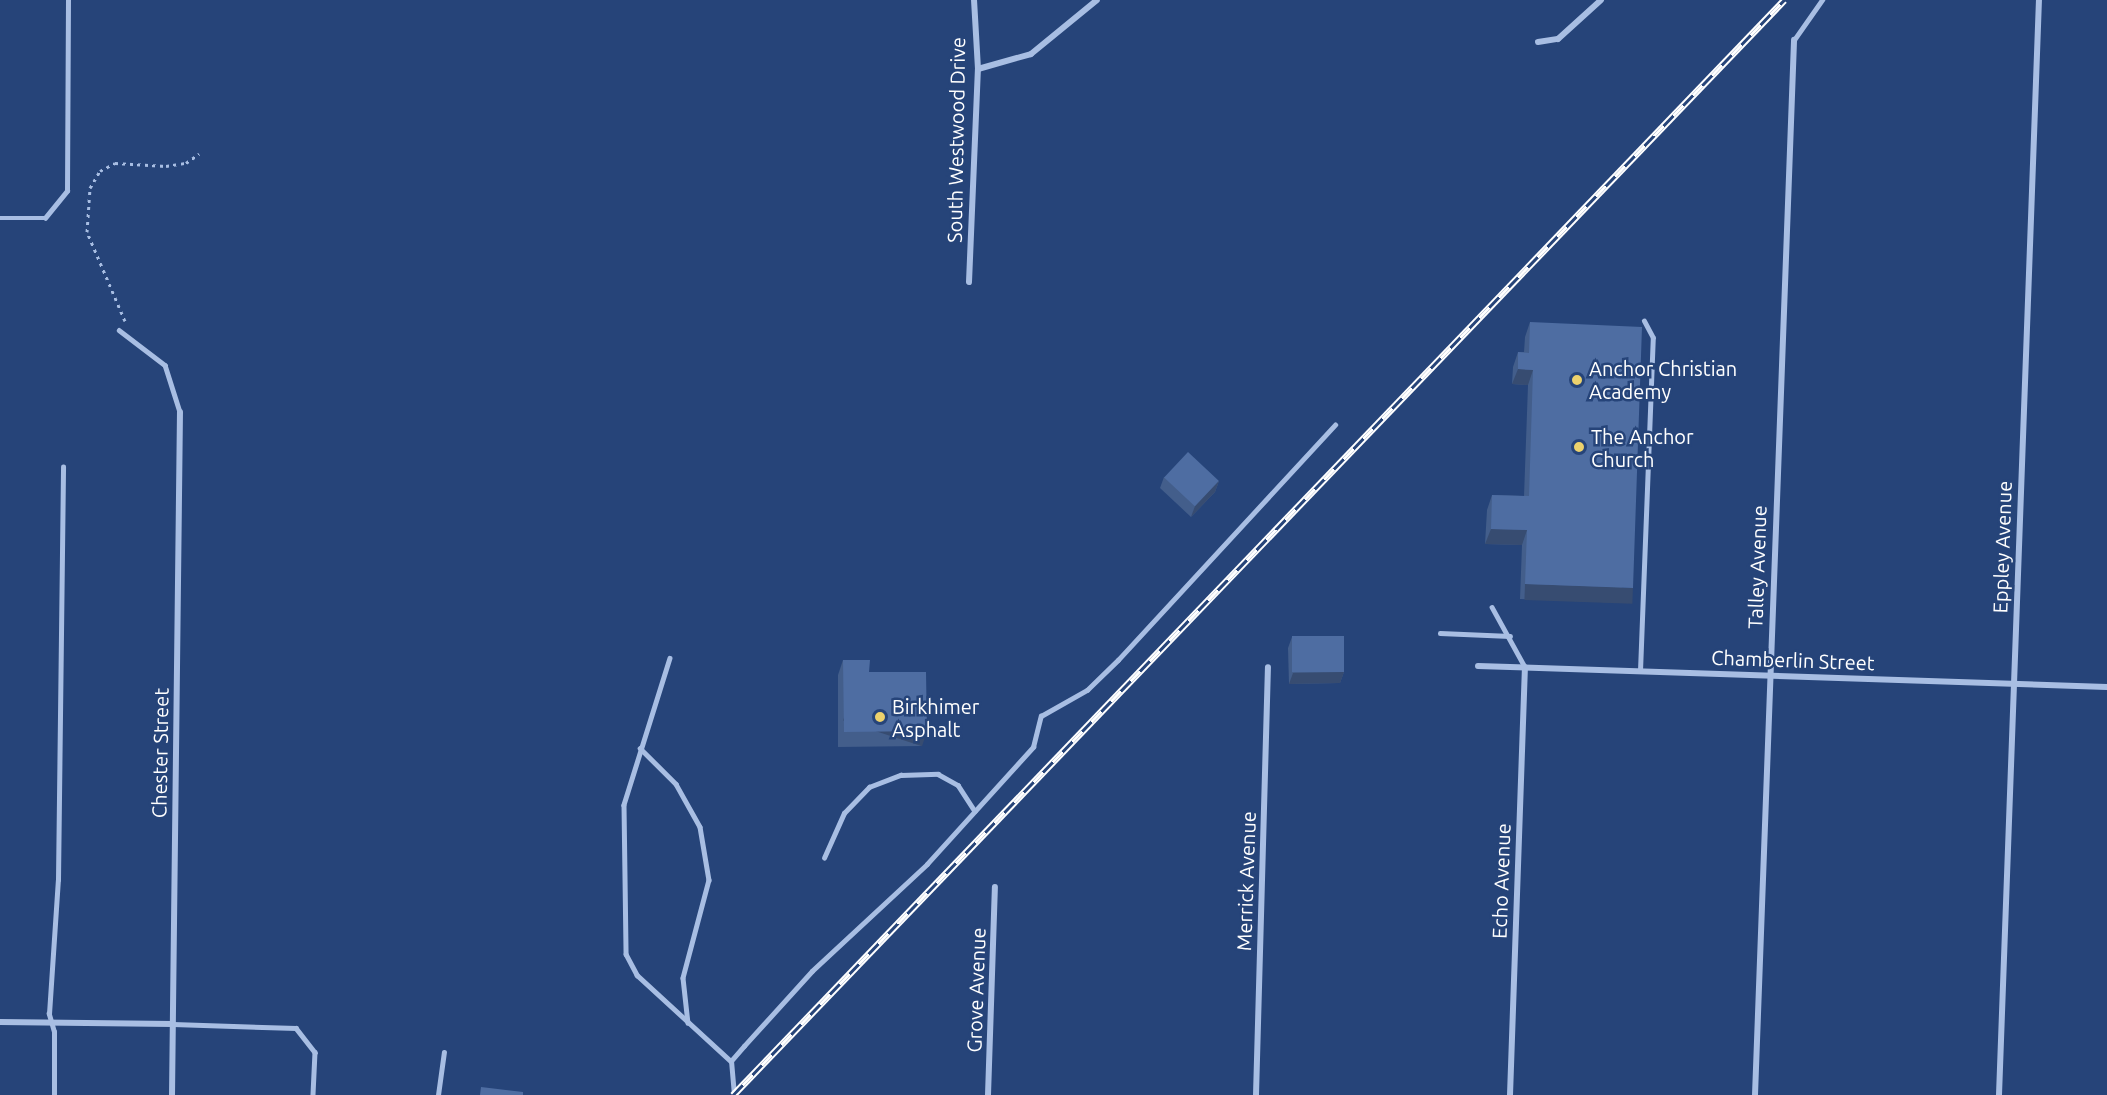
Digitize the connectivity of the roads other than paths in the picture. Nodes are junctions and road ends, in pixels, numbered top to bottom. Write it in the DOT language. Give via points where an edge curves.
graph roads {
  1 [pos="68,0"];
  2 [pos="974,0"];
  3 [pos="1097,0"];
  4 [pos="1601,0"];
  5 [pos="1822,0"];
  6 [pos="2039,0"];
  7 [pos="1794,40"];
  8 [pos="1538,42"];
  9 [pos="978,69"];
  10 [pos="0,218"];
  11 [pos="969,282"];
  12 [pos="1644,321"];
  13 [pos="119,330"];
  14 [pos="180,412"];
  15 [pos="1335,425"];
  16 [pos="63,467"];
  17 [pos="1492,607"];
  18 [pos="1440,633"];
  19 [pos="1510,636"];
  20 [pos="670,658"];
  21 [pos="1478,666"];
  22 [pos="1268,667"];
  23 [pos="1526,667"];
  24 [pos="1640,671"];
  25 [pos="1769,676"];
  26 [pos="2014,684"];
  27 [pos="2107,687"];
  28 [pos="640,748"];
  29 [pos="975,811"];
  30 [pos="824,858"];
  31 [pos="995,887"];
  32 [pos="0,1022"];
  33 [pos="52,1023"];
  34 [pos="173,1024"];
  35 [pos="689,1024"];
  36 [pos="444,1052"];
  37 [pos="731,1061"];
  38 [pos="54,1095"];
  39 [pos="172,1095"];
  40 [pos="314,1095"];
  41 [pos="438,1095"];
  42 [pos="734,1095"];
  43 [pos="988,1095"];
  44 [pos="1256,1095"];
  45 [pos="1510,1095"];
  46 [pos="1755,1095"];
  47 [pos="1999,1095"];
  1 -- 10 [label="lane" via="67,191 45,218"];
  2 -- 9 [label="street, South Westwood Drive"];
  3 -- 9 [label="street" via="1030,54"];
  4 -- 8 [label="street" via="1558,39"];
  5 -- 7 [label="lane"];
  6 -- 26 [label="street, Eppley Avenue"];
  7 -- 25 [label="street, Talley Avenue"];
  9 -- 11 [label="street, South Westwood Drive"];
  12 -- 24 [label="lane" via="1653,338"];
  13 -- 14 [label="lane" via="165,364"];
  14 -- 34 [label="street, Chester Street"];
  15 -- 29 [label="lane" via="1088,690 1041,716 1033,747"];
  16 -- 33 [label="lane"];
  17 -- 19 [label="lane"];
  18 -- 19 [label="lane"];
  19 -- 23 [label="lane"];
  20 -- 28 [label="lane"];
  21 -- 23 [label="street, Chamberlin Street"];
  22 -- 44 [label="street, Merrick Avenue"];
  23 -- 24 [label="street, Chamberlin Street"];
  23 -- 45 [label="street, Echo Avenue"];
  24 -- 25 [label="street, Chamberlin Street"];
  25 -- 26 [label="street, Chamberlin Street"];
  25 -- 46 [label="street, Talley Avenue"];
  26 -- 27 [label="street, Chamberlin Street"];
  26 -- 47 [label="street, Eppley Avenue"];
  28 -- 35 [label="lane" via="676,784 700,827 709,880 683,978"];
  28 -- 35 [label="lane" via="624,805 626,954 637,975"];
  29 -- 30 [label="lane" via="958,785 938,774 901,776 869,787 844,813"];
  29 -- 37 [label="lane" via="927,864 812,971"];
  31 -- 43 [label="street, Grove Avenue"];
  32 -- 33 [label="street"];
  33 -- 34 [label="street"];
  33 -- 38 [label="lane"];
  34 -- 39 [label="street, Chester Street"];
  34 -- 40 [label="lane" via="296,1028 315,1052"];
  35 -- 37 [label="lane"];
  36 -- 41 [label="lane"];
  37 -- 42 [label="lane"];
}
